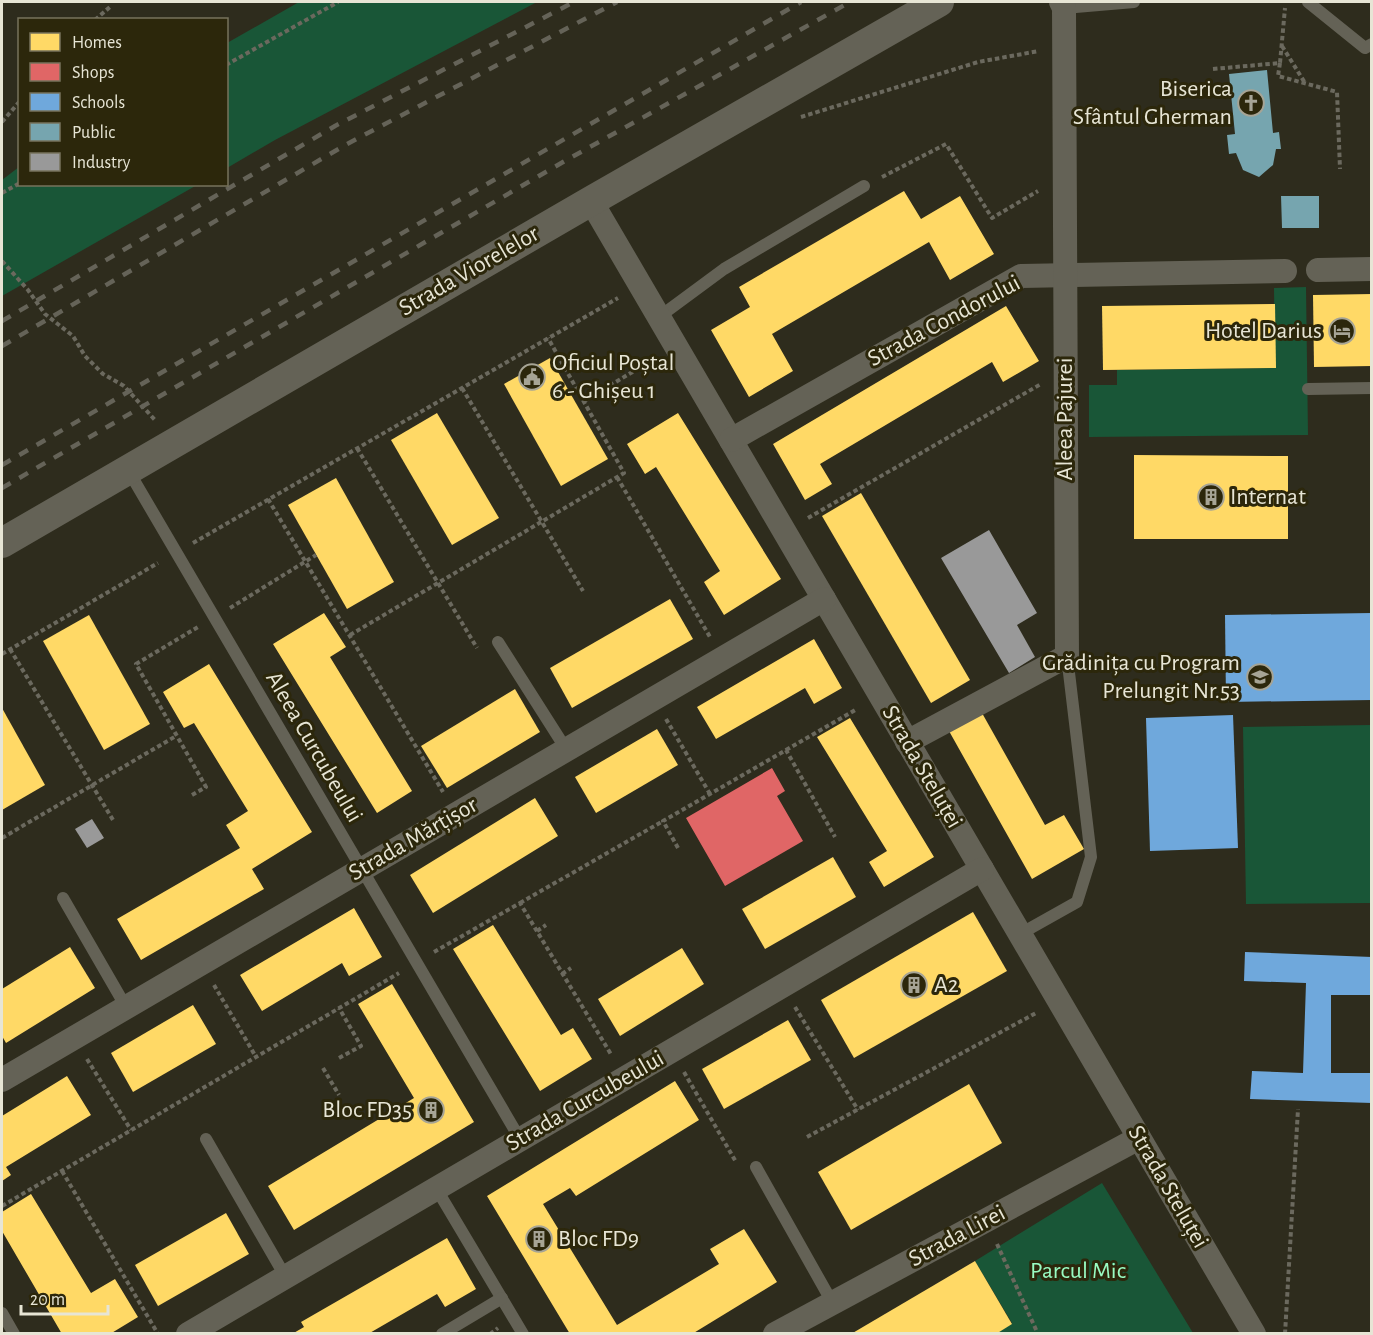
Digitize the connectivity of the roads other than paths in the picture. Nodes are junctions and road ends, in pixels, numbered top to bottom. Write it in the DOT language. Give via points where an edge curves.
graph roads {
  1 [pos="939,2"];
  2 [pos="1134,2"];
  3 [pos="1308,2"];
  4 [pos="1062,5"];
  5 [pos="1369,49"];
  6 [pos="864,186"];
  7 [pos="591,201"];
  8 [pos="1371,269"];
  9 [pos="1318,270"];
  10 [pos="1285,271"];
  11 [pos="1065,275"];
  12 [pos="659,317"];
  13 [pos="1371,388"];
  14 [pos="1308,389"];
  15 [pos="731,440"];
  16 [pos="127,469"];
  17 [pos="2,543"];
  18 [pos="824,599"];
  19 [pos="498,642"];
  20 [pos="1067,656"];
  21 [pos="908,742"];
  22 [pos="566,750"];
  23 [pos="362,869"];
  24 [pos="982,869"];
  25 [pos="63,898"];
  26 [pos="1020,934"];
  27 [pos="126,1007"];
  28 [pos="2,1080"];
  29 [pos="1139,1138"];
  30 [pos="206,1139"];
  31 [pos="520,1139"];
  32 [pos="756,1167"];
  33 [pos="436,1188"];
  34 [pos="285,1276"];
  35 [pos="502,1298"];
  36 [pos="832,1302"];
  37 [pos="2,1313"];
  38 [pos="787,1331"];
  39 [pos="14,1334"];
  40 [pos="188,1334"];
  41 [pos="441,1334"];
  42 [pos="523,1334"];
  43 [pos="1254,1334"];
  1 -- 7 [label="street, Strada Viorelelor"];
  2 -- 4 [label="lane"];
  3 -- 5 [label="lane"];
  4 -- 11 [label="street, Aleea Pajurei"];
  6 -- 12 [label="lane" via="724,269"];
  7 -- 12 [label="street, Strada Steluței"];
  7 -- 16 [label="street, Strada Viorelelor"];
  8 -- 9 [label="street"];
  10 -- 11 [label="street, Strada Condorului"];
  11 -- 15 [label="street, Strada Condorului" via="1021,276"];
  11 -- 20 [label="street, Aleea Pajurei"];
  12 -- 15 [label="street, Strada Steluței"];
  13 -- 14 [label="lane"];
  15 -- 18 [label="street, Strada Steluței"];
  16 -- 17 [label="street, Strada Viorelelor"];
  16 -- 23 [label="lane, Aleea Curcubeului"];
  18 -- 21 [label="street, Strada Steluței"];
  18 -- 22 [label="street, Strada Mărțișor"];
  19 -- 22 [label="lane"];
  20 -- 21 [label="street"];
  20 -- 26 [label="lane" via="1091,857 1077,902"];
  21 -- 24 [label="street, Strada Steluței"];
  22 -- 23 [label="street, Strada Mărțișor"];
  23 -- 27 [label="street, Strada Mărțișor"];
  23 -- 31 [label="lane, Aleea Curcubeului"];
  24 -- 26 [label="street, Strada Steluței"];
  24 -- 31 [label="street, Strada Curcubeului"];
  25 -- 27 [label="lane"];
  26 -- 29 [label="street, Strada Steluței"];
  27 -- 28 [label="street, Strada Mărțișor"];
  29 -- 36 [label="street, Strada Lirei"];
  29 -- 43 [label="street, Strada Steluței"];
  30 -- 34 [label="lane"];
  31 -- 33 [label="street, Strada Curcubeului"];
  32 -- 36 [label="lane"];
  33 -- 34 [label="street, Strada Curcubeului"];
  33 -- 35 [label="lane"];
  34 -- 40 [label="street, Strada Curcubeului"];
  35 -- 41 [label="lane"];
  35 -- 42 [label="lane"];
  36 -- 38 [label="street, Strada Lirei"];
  37 -- 39 [label="lane"];
}
